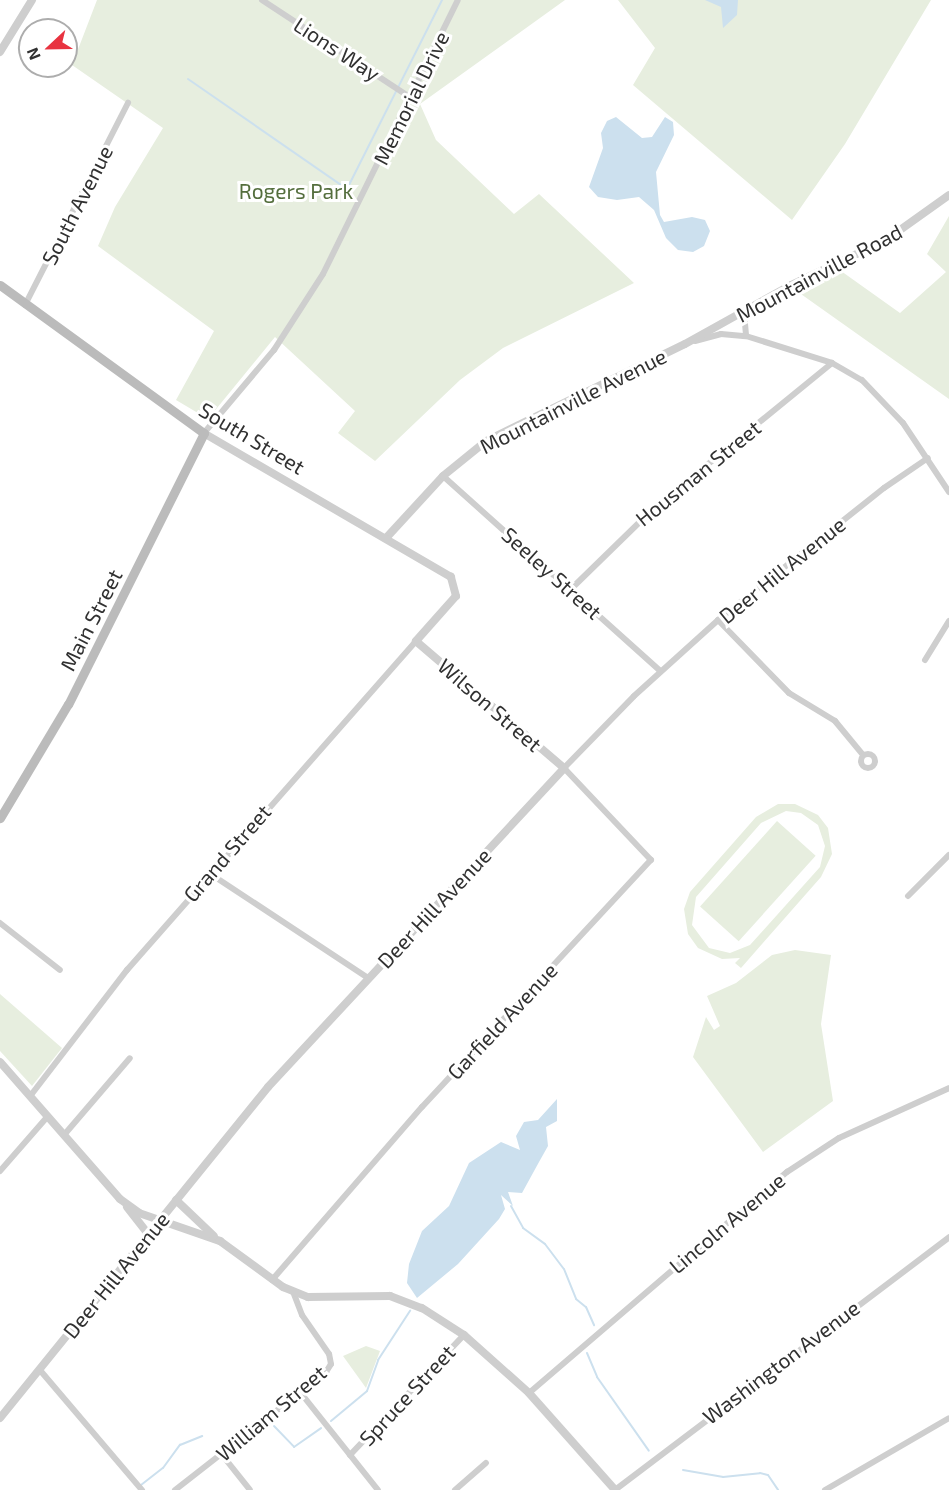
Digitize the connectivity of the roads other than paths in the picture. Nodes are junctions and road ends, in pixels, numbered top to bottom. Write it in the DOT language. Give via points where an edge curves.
graph roads {
  1 [pos="32,0"];
  2 [pos="262,0"];
  3 [pos="458,0"];
  4 [pos="0,52"];
  5 [pos="411,98"];
  6 [pos="128,103"];
  7 [pos="949,195"];
  8 [pos="1,288"];
  9 [pos="25,306"];
  10 [pos="744,312"];
  11 [pos="746,336"];
  12 [pos="685,344"];
  13 [pos="832,363"];
  14 [pos="204,433"];
  15 [pos="928,458"];
  16 [pos="443,476"];
  17 [pos="949,491"];
  18 [pos="387,537"];
  19 [pos="570,590"];
  20 [pos="718,620"];
  21 [pos="436,621"];
  22 [pos="949,621"];
  23 [pos="416,641"];
  24 [pos="924,660"];
  25 [pos="660,671"];
  26 [pos="863,755"];
  27 [pos="564,768"];
  28 [pos="0,818"];
  29 [pos="949,855"];
  30 [pos="209,873"];
  31 [pos="908,896"];
  32 [pos="0,923"];
  33 [pos="60,970"];
  34 [pos="368,978"];
  35 [pos="130,1058"];
  36 [pos="0,1062"];
  37 [pos="949,1088"];
  38 [pos="31,1095"];
  39 [pos="48,1116"];
  40 [pos="64,1135"];
  41 [pos="0,1171"];
  42 [pos="120,1199"];
  43 [pos="176,1200"];
  44 [pos="161,1220"];
  45 [pos="148,1234"];
  46 [pos="949,1237"];
  47 [pos="220,1241"];
  48 [pos="272,1280"];
  49 [pos="293,1292"];
  50 [pos="464,1335"];
  51 [pos="39,1369"];
  52 [pos="300,1392"];
  53 [pos="529,1393"];
  54 [pos="0,1418"];
  55 [pos="949,1418"];
  56 [pos="222,1455"];
  57 [pos="350,1455"];
  58 [pos="486,1463"];
  59 [pos="142,1490"];
  60 [pos="176,1490"];
  61 [pos="250,1490"];
  62 [pos="378,1490"];
  63 [pos="455,1490"];
  64 [pos="615,1490"];
  65 [pos="825,1490"];
  1 -- 4 [label="street"];
  2 -- 5 [label="street, Lions Way"];
  3 -- 5 [label="street, Memorial Drive"];
  5 -- 14 [label="street, Memorial Drive" via="339,244 299,314"];
  6 -- 9 [label="street, South Avenue"];
  7 -- 10 [label="street, Mountainville Road" via="886,240"];
  8 -- 9 [label="main road, South Street"];
  9 -- 14 [label="main road, South Street"];
  10 -- 11 [label="street"];
  10 -- 12 [label="street, Mountainville Road"];
  11 -- 12 [label="street" via="722,334"];
  11 -- 13 [label="street"];
  12 -- 16 [label="street, Mountainville Avenue" via="504,430"];
  13 -- 15 [label="street" via="867,384 884,400"];
  13 -- 19 [label="street, Housman Street" via="652,509"];
  14 -- 18 [label="street, South Street"];
  14 -- 28 [label="main road, Main Street" via="71,698"];
  15 -- 17 [label="street"];
  15 -- 20 [label="street, Deer Hill Avenue" via="884,488"];
  16 -- 18 [label="street, Mountainville Avenue"];
  16 -- 19 [label="street, Seeley Street"];
  18 -- 21 [label="street, South Street" via="441,568 456,585 456,596"];
  19 -- 25 [label="street, Seeley Street"];
  20 -- 25 [label="street, Deer Hill Avenue"];
  20 -- 26 [label="street" via="789,693 835,721"];
  21 -- 23 [label="street, Grand Street"];
  22 -- 24 [label="street"];
  23 -- 27 [label="street, Wilson Street"];
  23 -- 30 [label="street, Grand Street"];
  25 -- 27 [label="street, Deer Hill Avenue"];
  27 -- 34 [label="street, Deer Hill Avenue"];
  27 -- 48 [label="street, Garfield Avenue" via="651,860 422,1107"];
  29 -- 31 [label="street"];
  30 -- 34 [label="street"];
  30 -- 38 [label="street, Grand Street" via="127,970"];
  32 -- 33 [label="street"];
  34 -- 43 [label="street, Deer Hill Avenue" via="268,1087"];
  35 -- 40 [label="street"];
  36 -- 38 [label="street"];
  37 -- 53 [label="street, Lincoln Avenue" via="839,1138 788,1172"];
  38 -- 39 [label="street"];
  39 -- 40 [label="street"];
  39 -- 41 [label="street"];
  40 -- 42 [label="street"];
  42 -- 44 [label="street" via="140,1213"];
  42 -- 45 [label="street"];
  43 -- 44 [label="street, Deer Hill Avenue"];
  43 -- 47 [label="street"];
  44 -- 45 [label="street, Deer Hill Avenue"];
  44 -- 47 [label="street"];
  45 -- 51 [label="street, Deer Hill Avenue"];
  46 -- 64 [label="street, Washington Avenue"];
  47 -- 48 [label="street"];
  48 -- 49 [label="street"];
  49 -- 50 [label="street" via="323,1299 390,1296 422,1308"];
  49 -- 52 [label="street, William Street" via="331,1364"];
  50 -- 53 [label="street"];
  50 -- 57 [label="street, Spruce Street"];
  51 -- 54 [label="street, Deer Hill Avenue"];
  51 -- 59 [label="street"];
  52 -- 56 [label="street, William Street"];
  52 -- 57 [label="street"];
  53 -- 64 [label="street"];
  55 -- 65 [label="street"];
  56 -- 60 [label="street, William Street"];
  56 -- 61 [label="street"];
  57 -- 62 [label="street"];
  58 -- 63 [label="street"];
}
